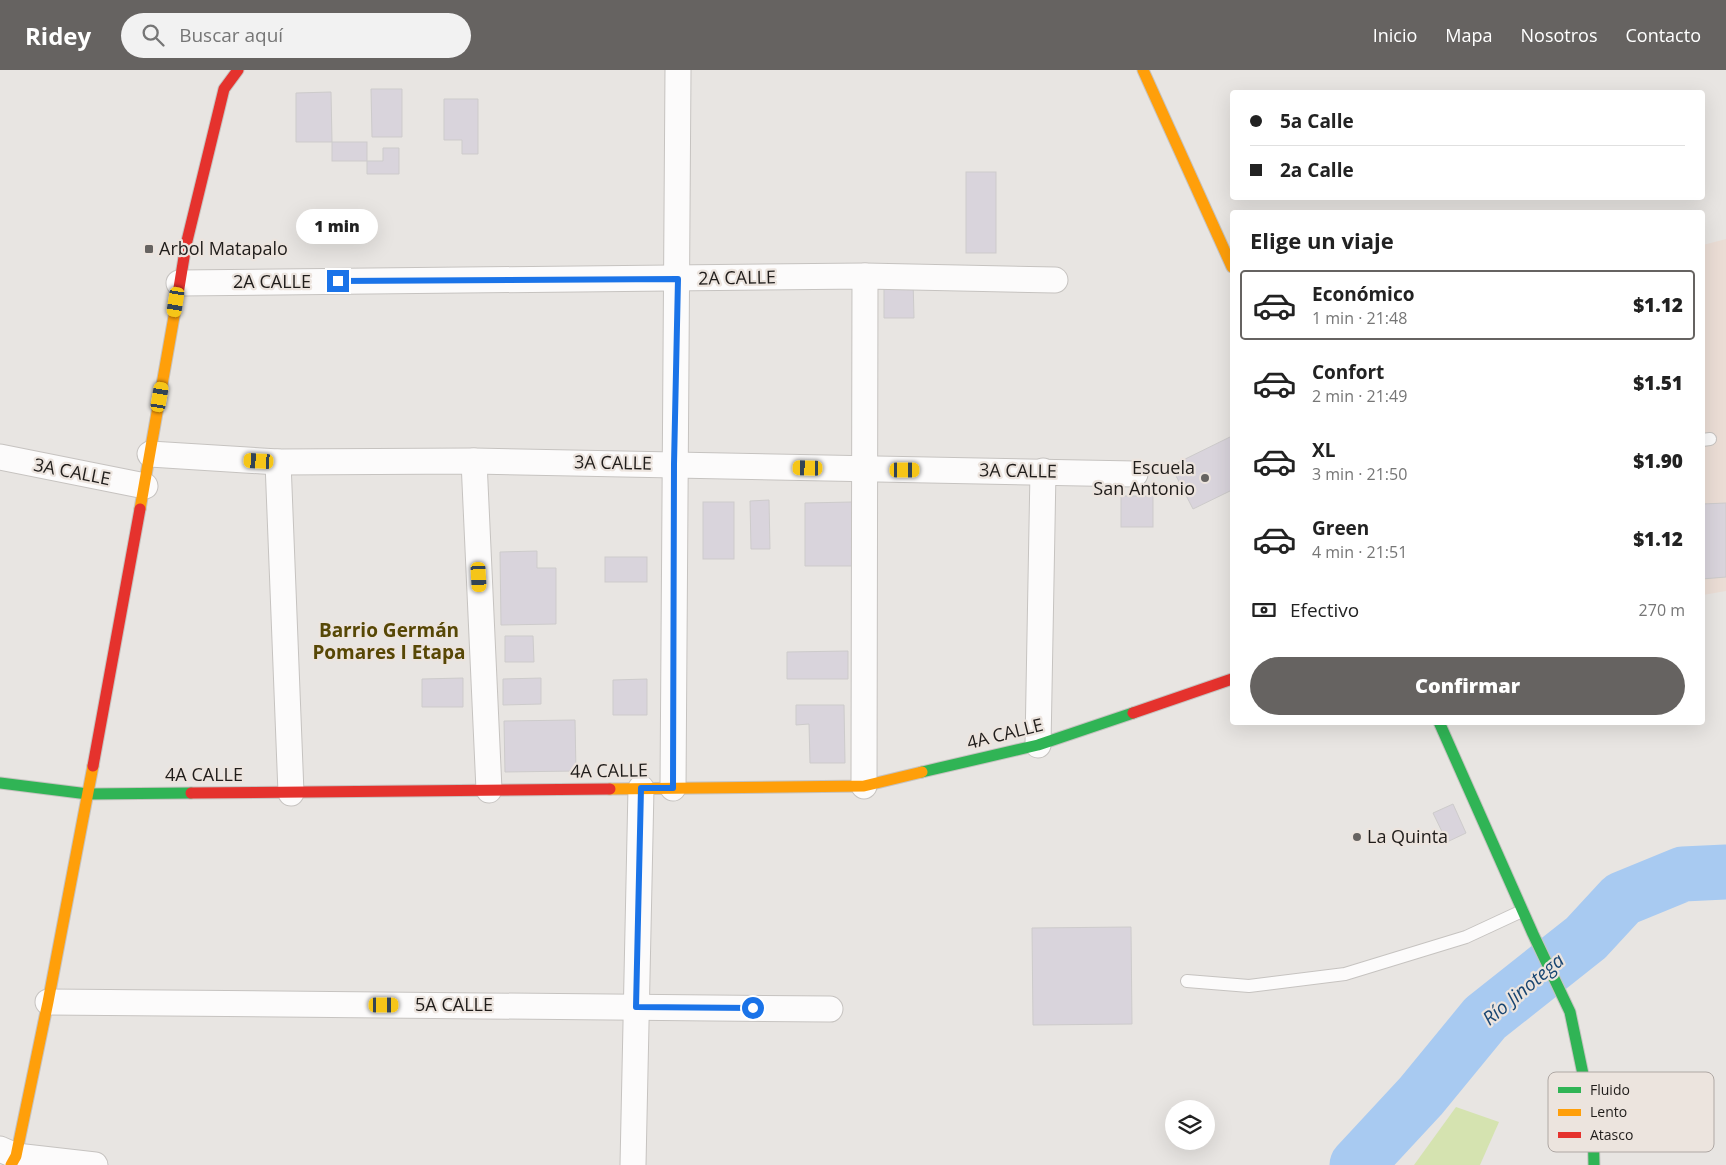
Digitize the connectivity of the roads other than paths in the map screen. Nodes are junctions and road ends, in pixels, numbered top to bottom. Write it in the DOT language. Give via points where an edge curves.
graph roads {
  1 [pos="238,70"];
  2 [pos="678,70"];
  3 [pos="1143,70"];
  4 [pos="1230,263"];
  5 [pos="865,276"];
  6 [pos="678,279"];
  7 [pos="1055,280"];
  8 [pos="179,283"];
  9 [pos="150,454"];
  10 [pos="0,457"];
  11 [pos="474,461"];
  12 [pos="278,462"];
  13 [pos="674,464"];
  14 [pos="866,469"];
  15 [pos="1043,471"];
  16 [pos="1135,474"];
  17 [pos="144,486"];
  18 [pos="1230,680"];
  19 [pos="1439,725"];
  20 [pos="1038,745"];
  21 [pos="0,783"];
  22 [pos="864,786"];
  23 [pos="641,788"];
  24 [pos="673,788"];
  25 [pos="489,790"];
  26 [pos="290,793"];
  27 [pos="88,794"];
  28 [pos="1522,911"];
  29 [pos="1187,981"];
  30 [pos="48,1002"];
  31 [pos="636,1007"];
  32 [pos="830,1009"];
  33 [pos="1582,1072"];
  34 [pos="1593,1152"];
  35 [pos="9,1157"];
  36 [pos="95,1165"];
  37 [pos="633,1165"];
  38 [pos="1594,1165"];
  1 -- 8 [label="street" via="224,88"];
  2 -- 6 [label="street"];
  3 -- 4 [label="street"];
  5 -- 6 [label="street, 2A CALLE"];
  5 -- 7 [label="street, 2A CALLE"];
  5 -- 14 [label="street"];
  6 -- 8 [label="street, 2A CALLE"];
  6 -- 13 [label="street"];
  8 -- 9 [label="street"];
  9 -- 12 [label="street, 3A CALLE"];
  9 -- 17 [label="street"];
  10 -- 17 [label="street, 3A CALLE"];
  11 -- 12 [label="street, 3A CALLE"];
  11 -- 13 [label="street, 3A CALLE"];
  11 -- 25 [label="street"];
  12 -- 26 [label="street"];
  13 -- 14 [label="street, 3A CALLE"];
  13 -- 24 [label="street"];
  14 -- 15 [label="street, 3A CALLE"];
  14 -- 22 [label="street"];
  15 -- 16 [label="street, 3A CALLE"];
  15 -- 20 [label="street"];
  17 -- 27 [label="street"];
  18 -- 20 [label="street, 4A CALLE"];
  19 -- 28 [label="street"];
  20 -- 22 [label="street, 4A CALLE"];
  21 -- 27 [label="street, 4A CALLE"];
  22 -- 24 [label="street, 4A CALLE"];
  23 -- 24 [label="street, 4A CALLE"];
  23 -- 25 [label="street, 4A CALLE"];
  23 -- 31 [label="street"];
  25 -- 26 [label="street, 4A CALLE"];
  26 -- 27 [label="street, 4A CALLE"];
  27 -- 30 [label="street"];
  28 -- 29 [label="lane" via="1466,937 1345,974 1249,986"];
  28 -- 33 [label="street" via="1570,1012"];
  30 -- 31 [label="street, 5A CALLE"];
  30 -- 35 [label="street"];
  31 -- 32 [label="street, 5A CALLE"];
  31 -- 37 [label="street"];
  34 -- 38 [label="street"];
  35 -- 36 [label="street"];
}
